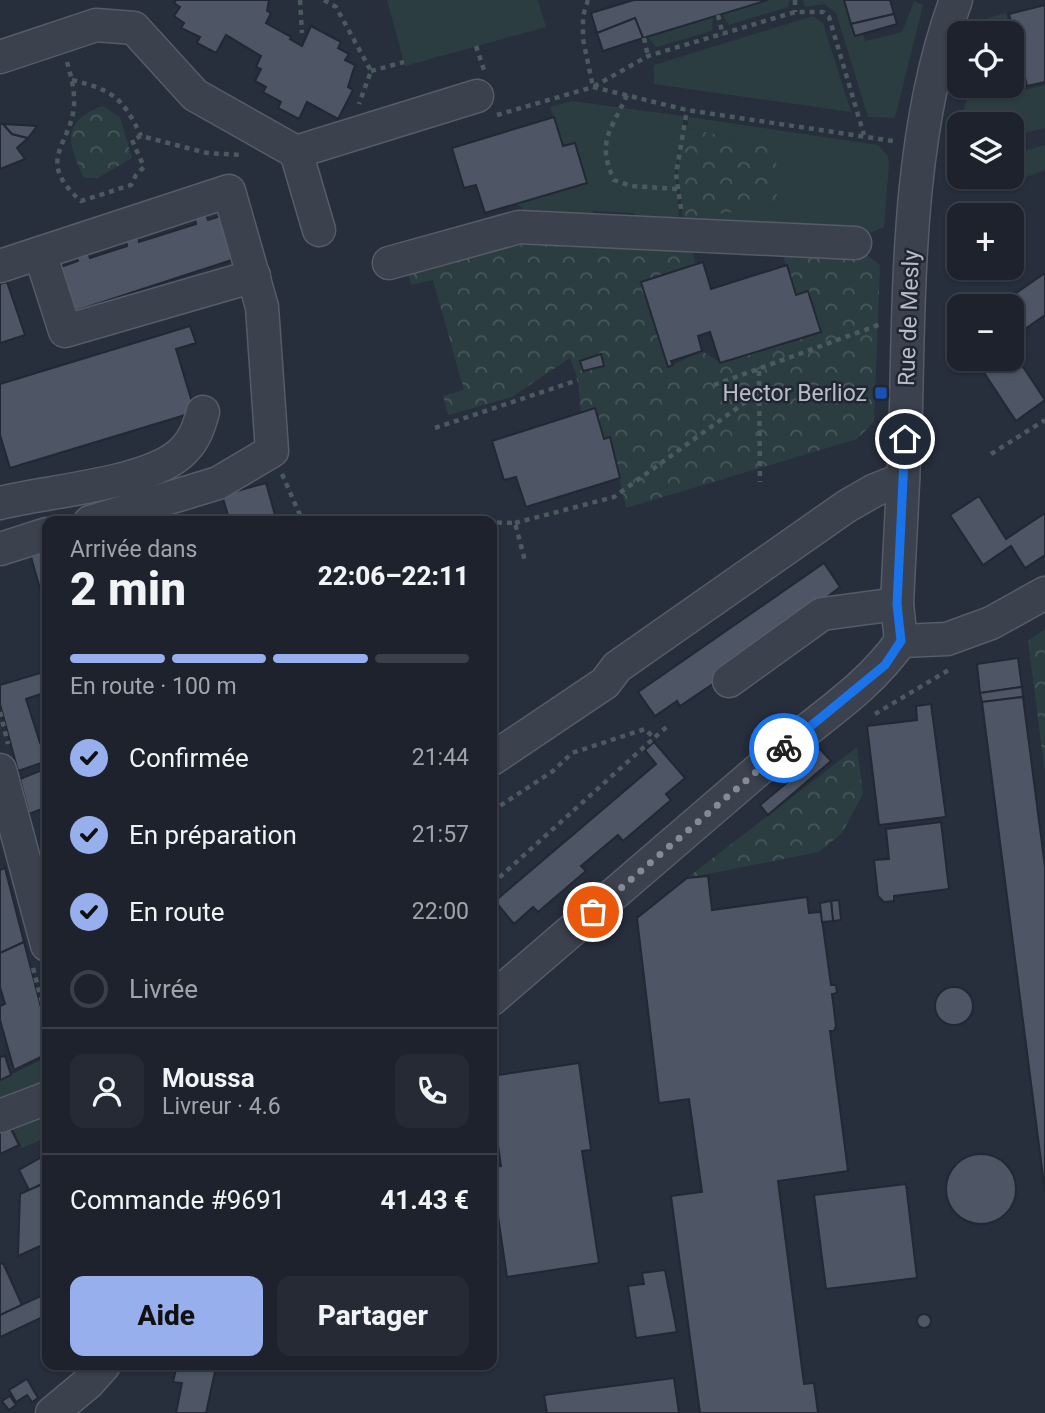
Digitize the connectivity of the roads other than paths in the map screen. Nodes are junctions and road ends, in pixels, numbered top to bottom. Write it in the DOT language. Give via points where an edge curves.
graph roads {
  1 [pos="956,0"];
  2 [pos="0,57"];
  3 [pos="481,107"];
  4 [pos="296,152"];
  5 [pos="319,230"];
  6 [pos="855,243"];
  7 [pos="40,253"];
  8 [pos="389,263"];
  9 [pos="0,266"];
  10 [pos="254,276"];
  11 [pos="203,412"];
  12 [pos="903,479"];
  13 [pos="0,503"];
  14 [pos="110,516"];
  15 [pos="42,536"];
  16 [pos="0,549"];
  17 [pos="1045,593"];
  18 [pos="897,604"];
  19 [pos="901,641"];
  20 [pos="729,681"];
  21 [pos="497,756"];
  22 [pos="0,770"];
  23 [pos="42,926"];
  24 [pos="497,995"];
  25 [pos="42,1100"];
  26 [pos="0,1116"];
  27 [pos="91,1382"];
  28 [pos="52,1413"];
  1 -- 12 [label="street, Rue de Mesly" via="940,52 921,147 910,246"];
  2 -- 4 [label="street" via="96,25 134,29 195,95"];
  3 -- 4 [label="street"];
  4 -- 5 [label="street"];
  6 -- 8 [label="street" via="519,227"];
  7 -- 9 [label="street"];
  7 -- 10 [label="street" via="65,331"];
  7 -- 10 [label="street" via="229,191"];
  10 -- 14 [label="street" via="262,307 272,451 218,484"];
  11 -- 13 [label="street" via="184,452 164,465 135,476"];
  12 -- 18 [label="street, Rue de Mesly"];
  12 -- 21 [label="street" via="847,506"];
  15 -- 16 [label="street"];
  17 -- 19 [label="street" via="947,639"];
  18 -- 19 [label="street, Rue de Mesly"];
  18 -- 20 [label="street" via="822,614"];
  19 -- 24 [label="street" via="885,665 863,685 776,754"];
  22 -- 23 [label="street"];
  25 -- 26 [label="street"];
  27 -- 28 [label="street"];
}
